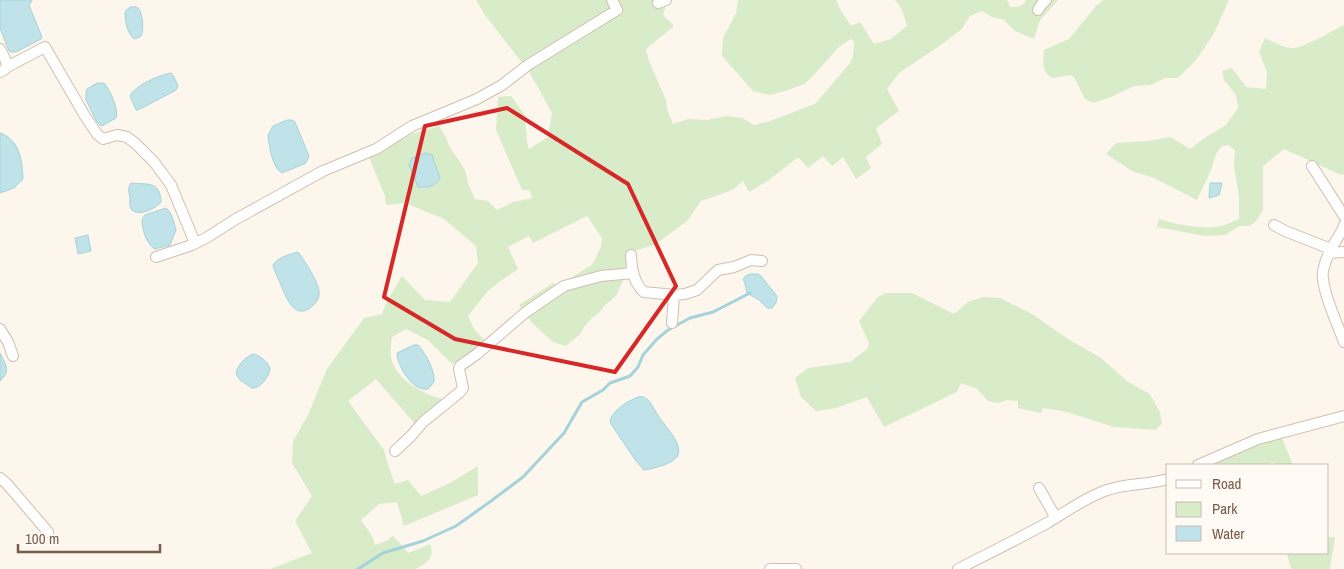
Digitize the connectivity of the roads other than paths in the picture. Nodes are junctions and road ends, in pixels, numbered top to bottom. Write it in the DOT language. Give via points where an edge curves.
graph roads {
  1 [pos="612,0"];
  2 [pos="1046,0"];
  3 [pos="1038,10"];
  4 [pos="0,49"];
  5 [pos="4,70"];
  6 [pos="1312,166"];
  7 [pos="1344,216"];
  8 [pos="1274,225"];
  9 [pos="1344,225"];
  10 [pos="195,244"];
  11 [pos="1330,251"];
  12 [pos="1344,252"];
  13 [pos="631,255"];
  14 [pos="156,256"];
  15 [pos="762,261"];
  16 [pos="633,273"];
  17 [pos="674,295"];
  18 [pos="672,323"];
  19 [pos="0,330"];
  20 [pos="1344,342"];
  21 [pos="12,356"];
  22 [pos="1344,416"];
  23 [pos="394,450"];
  24 [pos="1200,464"];
  25 [pos="0,478"];
  26 [pos="1166,479"];
  27 [pos="1039,488"];
  28 [pos="1056,518"];
  29 [pos="48,532"];
  30 [pos="770,569"];
  31 [pos="796,569"];
  32 [pos="958,569"];
  1 -- 10 [label="street" via="617,10 492,91 420,122 376,149 323,171"];
  2 -- 3 [label="street"];
  4 -- 5 [label="street" via="6,62"];
  5 -- 10 [label="street" via="45,47 97,134 104,139 117,135 127,137 154,162 171,185"];
  6 -- 7 [label="street"];
  8 -- 11 [label="street"];
  9 -- 11 [label="street"];
  10 -- 14 [label="street"];
  11 -- 12 [label="street"];
  11 -- 20 [label="street" via="1322,277"];
  13 -- 16 [label="street"];
  15 -- 17 [label="street" via="751,260 718,270 697,290"];
  16 -- 17 [label="street" via="640,290"];
  16 -- 23 [label="street" via="602,276 564,286 526,312 460,366 463,388 460,392"];
  17 -- 18 [label="street"];
  19 -- 21 [label="street"];
  22 -- 24 [label="street" via="1258,440"];
  25 -- 29 [label="street"];
  26 -- 28 [label="street" via="1108,490"];
  27 -- 28 [label="street"];
  28 -- 32 [label="street"];
  30 -- 31 [label="street"];
}
